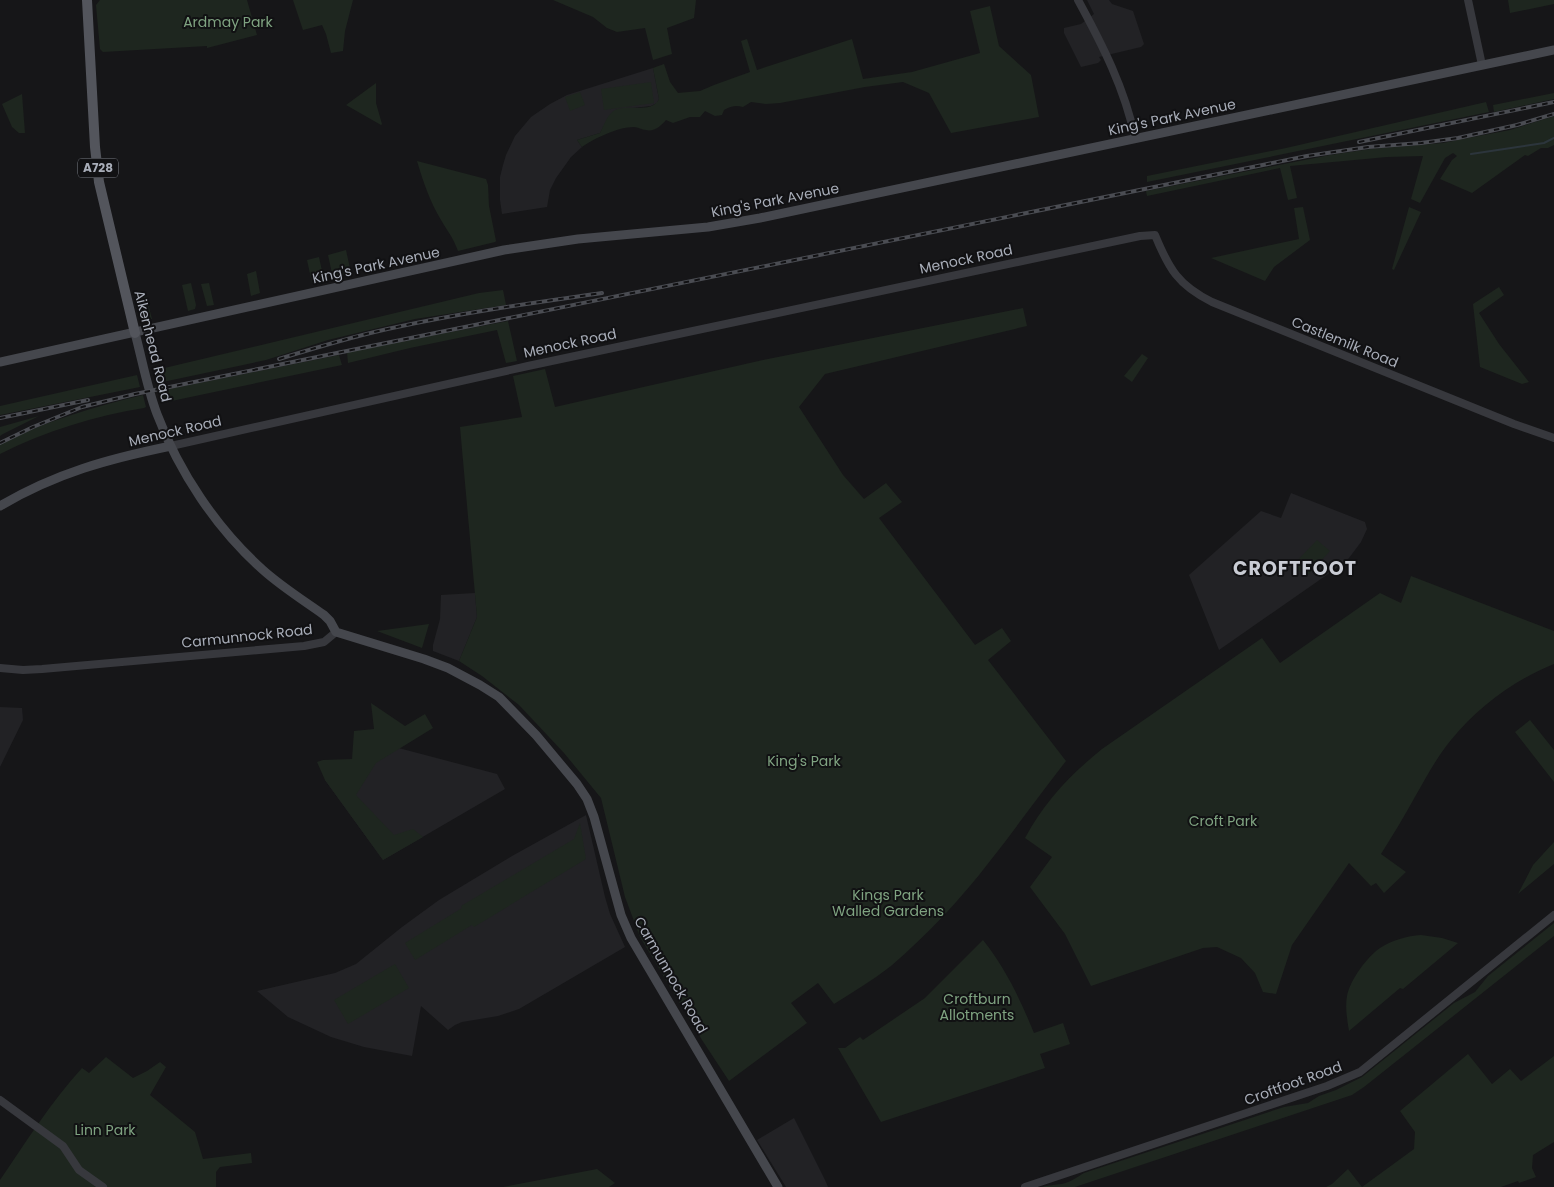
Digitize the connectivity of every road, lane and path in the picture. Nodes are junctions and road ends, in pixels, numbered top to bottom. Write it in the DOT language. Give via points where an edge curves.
graph roads {
  1 [pos="87,0"];
  2 [pos="1078,0"];
  3 [pos="1468,0"];
  4 [pos="1554,50"];
  5 [pos="1482,65"];
  6 [pos="1135,138"];
  7 [pos="1155,235"];
  8 [pos="135,333"];
  9 [pos="0,362"];
  10 [pos="1554,438"];
  11 [pos="171,446"];
  12 [pos="0,506"];
  13 [pos="336,632"];
  14 [pos="0,668"];
  15 [pos="1554,915"];
  16 [pos="0,1100"];
  17 [pos="103,1187"];
  18 [pos="778,1187"];
  19 [pos="1025,1187"];
  1 -- 8 [label="main road, Aikenhead Road / A728" via="99,182"];
  2 -- 6 [label="street" via="1109,60 1131,118"];
  3 -- 5 [label="street"];
  4 -- 5 [label="main road, King's Park Avenue"];
  5 -- 6 [label="main road, King's Park Avenue"];
  6 -- 8 [label="main road, King's Park Avenue" via="760,218 504,250"];
  7 -- 10 [label="street, Castlemilk Road" via="1172,271 1200,296"];
  7 -- 11 [label="street, Menock Road" via="528,366"];
  8 -- 9 [label="main road, King's Park Avenue"];
  8 -- 11 [label="main road, Aikenhead Road" via="152,400"];
  11 -- 12 [label="main road, Menock Road" via="70,472"];
  11 -- 13 [label="main road, Aikenhead Road" via="205,504 239,546 280,584 324,615"];
  13 -- 14 [label="street, Carmunnock Road" via="324,642 304,646 42,670"];
  13 -- 18 [label="main road, Carmunnock Road" via="448,668 480,685 499,697 577,784 594,817 630,938"];
  15 -- 19 [label="street, Croftfoot Road" via="1360,1072 1327,1086"];
  16 -- 17 [label="street" via="63,1146 79,1170"];
}
